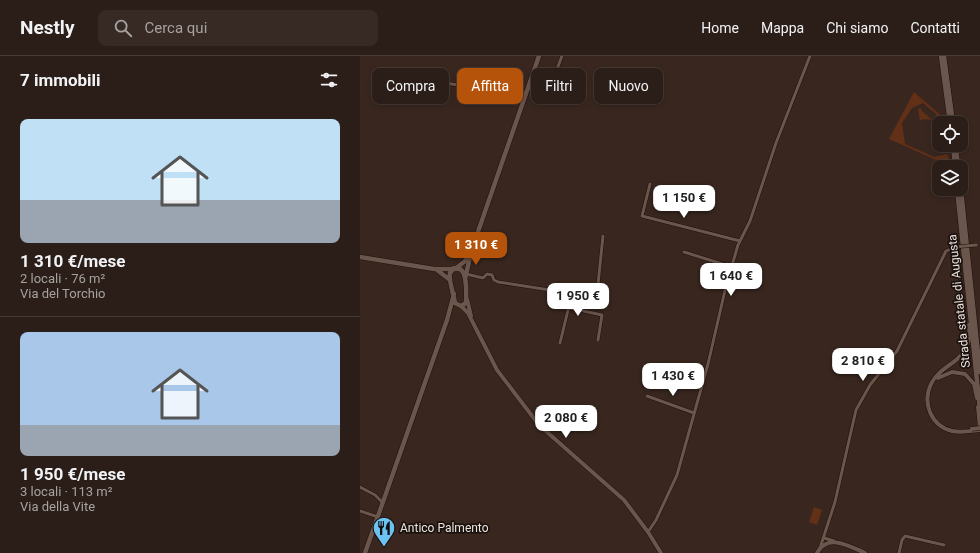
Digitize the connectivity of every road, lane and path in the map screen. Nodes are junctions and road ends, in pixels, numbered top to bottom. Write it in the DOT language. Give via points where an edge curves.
graph roads {
  1 [pos="539,56"];
  2 [pos="562,56"];
  3 [pos="810,56"];
  4 [pos="941,56"];
  5 [pos="944,56"];
  6 [pos="557,68"];
  7 [pos="449,84"];
  8 [pos="524,99"];
  9 [pos="949,116"];
  10 [pos="952,116"];
  11 [pos="650,184"];
  12 [pos="958,196"];
  13 [pos="962,196"];
  14 [pos="604,236"];
  15 [pos="740,241"];
  16 [pos="980,244"];
  17 [pos="472,249"];
  18 [pos="684,252"];
  19 [pos="360,257"];
  20 [pos="965,265"];
  21 [pos="732,267"];
  22 [pos="455,268"];
  23 [pos="434,269"];
  24 [pos="465,277"];
  25 [pos="450,280"];
  26 [pos="971,286"];
  27 [pos="454,294"];
  28 [pos="570,294"];
  29 [pos="466,295"];
  30 [pos="460,306"];
  31 [pos="569,306"];
  32 [pos="447,320"];
  33 [pos="472,320"];
  34 [pos="598,340"];
  35 [pos="560,343"];
  36 [pos="980,354"];
  37 [pos="658,364"];
  38 [pos="980,372"];
  39 [pos="703,380"];
  40 [pos="647,396"];
  41 [pos="980,410"];
  42 [pos="694,413"];
  43 [pos="980,429"];
  44 [pos="972,430"];
  45 [pos="360,487"];
  46 [pos="383,503"];
  47 [pos="360,511"];
  48 [pos="378,517"];
  49 [pos="648,532"];
  50 [pos="824,538"];
  51 [pos="834,541"];
  52 [pos="944,545"];
  53 [pos="818,551"];
  54 [pos="365,553"];
  55 [pos="660,553"];
  56 [pos="865,553"];
  57 [pos="899,553"];
  1 -- 8 [label="main road"];
  2 -- 6 [label="street"];
  3 -- 15 [label="street" via="774,149 750,221"];
  4 -- 9 [label="main road"];
  5 -- 10 [label="main road"];
  7 -- 8 [label="street" via="518,95"];
  8 -- 17 [label="main road"];
  11 -- 15 [label="street" via="642,216"];
  12 -- 20 [label="main road, Strada statale di Augusta"];
  13 -- 26 [label="main road, Strada statale di Augusta"];
  14 -- 28 [label="street" via="597,294 595,297"];
  15 -- 21 [label="street"];
  16 -- 50 [label="street, bridge" via="955,247 946,251 897,351 870,385 856,410"];
  17 -- 22 [label="main road" via="466,261"];
  17 -- 24 [label="main road"];
  18 -- 21 [label="street"];
  19 -- 23 [label="main road"];
  20 -- 41 [label="main road, Strada statale di Augusta"];
  20 -- 44 [label="street" via="970,328 968,340 960,357 932,383 927,401 932,417 942,426 953,431"];
  21 -- 39 [label="street"];
  22 -- 23 [label="main road"];
  22 -- 24 [label="main road" via="463,271"];
  22 -- 25 [label="main road" via="450,272"];
  23 -- 25 [label="main road"];
  24 -- 28 [label="street" via="483,278 487,274 492,275 496,281"];
  24 -- 29 [label="main road"];
  25 -- 27 [label="main road"];
  26 -- 36 [label="street"];
  26 -- 38 [label="main road, Strada statale di Augusta"];
  27 -- 30 [label="main road" via="455,303"];
  27 -- 32 [label="main road"];
  28 -- 31 [label="street"];
  29 -- 30 [label="main road" via="466,303"];
  29 -- 33 [label="street"];
  30 -- 32 [label="main road" via="452,311"];
  30 -- 33 [label="street" via="466,309"];
  31 -- 34 [label="street" via="602,315"];
  31 -- 35 [label="street"];
  32 -- 46 [label="main road"];
  33 -- 49 [label="street" via="497,370 539,425 624,500"];
  37 -- 39 [label="street"];
  39 -- 42 [label="street"];
  40 -- 42 [label="street"];
  42 -- 49 [label="street" via="677,475"];
  43 -- 44 [label="street, bridge"];
  43 -- 44 [label="street" via="976,394 971,378 959,372 945,374 934,384 930,393 931,409 938,420 947,427"];
  45 -- 46 [label="street"];
  46 -- 48 [label="main road"];
  47 -- 48 [label="street"];
  48 -- 54 [label="main road"];
  49 -- 55 [label="street"];
  50 -- 51 [label="street"];
  50 -- 53 [label="street"];
  51 -- 53 [label="street" via="825,543"];
  51 -- 56 [label="street"];
  52 -- 57 [label="street" via="905,536"];
}
